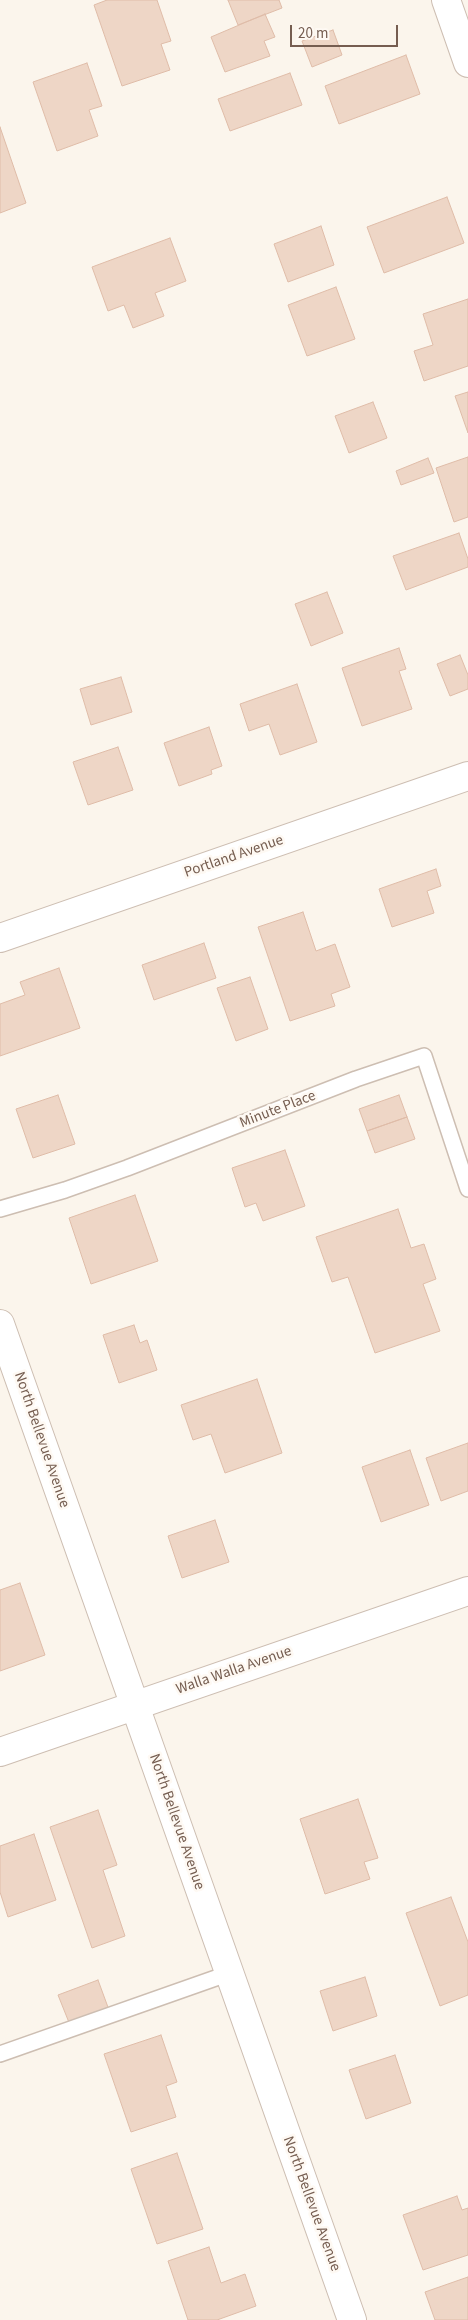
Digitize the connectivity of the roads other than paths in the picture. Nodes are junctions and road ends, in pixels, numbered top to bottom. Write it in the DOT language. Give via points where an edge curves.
graph roads {
  1 [pos="446,0"];
  2 [pos="468,63"];
  3 [pos="468,776"];
  4 [pos="0,938"];
  5 [pos="468,1189"];
  6 [pos="0,1209"];
  7 [pos="0,1324"];
  8 [pos="468,1591"];
  9 [pos="135,1706"];
  10 [pos="0,1752"];
  11 [pos="230,1974"];
  12 [pos="0,2054"];
  13 [pos="352,2320"];
  1 -- 2 [label="street"];
  3 -- 4 [label="street, Portland Avenue"];
  5 -- 6 [label="lane, Minute Place" via="424,1056 127,1168"];
  7 -- 9 [label="street, North Bellevue Avenue"];
  8 -- 9 [label="street, Walla Walla Avenue"];
  9 -- 10 [label="street, Walla Walla Avenue"];
  9 -- 11 [label="street, North Bellevue Avenue"];
  11 -- 12 [label="lane"];
  11 -- 13 [label="street, North Bellevue Avenue"];
}
